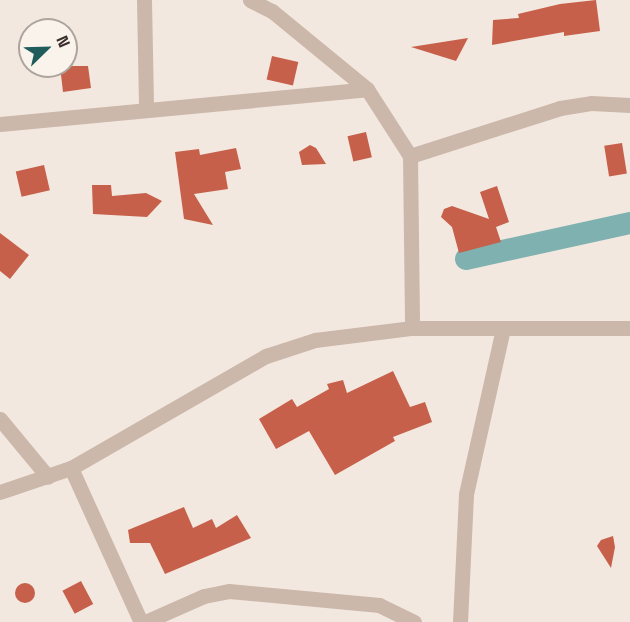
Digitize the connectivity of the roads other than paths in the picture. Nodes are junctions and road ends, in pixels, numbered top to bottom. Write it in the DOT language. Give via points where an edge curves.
graph roads {
  1 [pos="144,0"];
  2 [pos="250,0"];
  3 [pos="367,88"];
  4 [pos="630,105"];
  5 [pos="146,107"];
  6 [pos="0,124"];
  7 [pos="410,156"];
  8 [pos="412,327"];
  9 [pos="503,328"];
  10 [pos="630,328"];
  11 [pos="0,419"];
  12 [pos="71,468"];
  13 [pos="48,477"];
  14 [pos="0,492"];
  15 [pos="143,622"];
  16 [pos="414,622"];
  17 [pos="460,622"];
  1 -- 5 [label="street"];
  2 -- 3 [label="street" via="272,11"];
  3 -- 5 [label="street"];
  3 -- 7 [label="street"];
  4 -- 7 [label="street" via="591,103 560,108"];
  5 -- 6 [label="street"];
  7 -- 8 [label="street"];
  8 -- 9 [label="street"];
  8 -- 12 [label="street" via="315,340 266,356"];
  9 -- 10 [label="street"];
  9 -- 17 [label="street" via="466,494"];
  11 -- 13 [label="street"];
  12 -- 13 [label="street"];
  12 -- 15 [label="street"];
  13 -- 14 [label="street"];
  15 -- 16 [label="street" via="204,596 229,591 379,605"];
}
